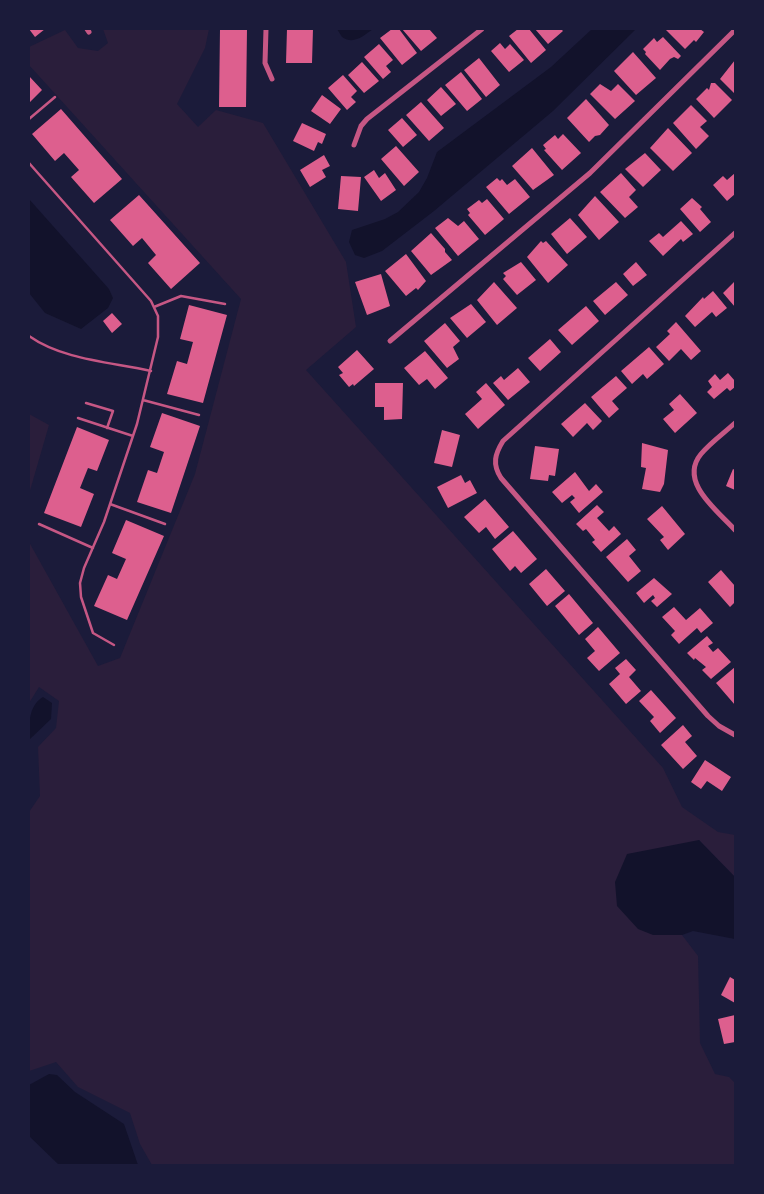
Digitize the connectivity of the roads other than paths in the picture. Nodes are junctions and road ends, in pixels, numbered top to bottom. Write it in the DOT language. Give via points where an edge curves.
graph roads {
  1 [pos="266,29"];
  2 [pos="482,29"];
  3 [pos="735,30"];
  4 [pos="272,79"];
  5 [pos="55,97"];
  6 [pos="29,119"];
  7 [pos="354,145"];
  8 [pos="29,163"];
  9 [pos="735,233"];
  10 [pos="225,304"];
  11 [pos="154,307"];
  12 [pos="29,336"];
  13 [pos="390,341"];
  14 [pos="150,371"];
  15 [pos="143,400"];
  16 [pos="86,403"];
  17 [pos="199,415"];
  18 [pos="78,418"];
  19 [pos="735,423"];
  20 [pos="107,428"];
  21 [pos="133,436"];
  22 [pos="110,504"];
  23 [pos="39,524"];
  24 [pos="165,524"];
  25 [pos="735,530"];
  26 [pos="93,548"];
  27 [pos="114,645"];
  28 [pos="735,735"];
  1 -- 4 [label="street" via="265,63"];
  2 -- 7 [label="street" via="367,119"];
  3 -- 13 [label="street" via="590,173"];
  5 -- 6 [label="lane"];
  8 -- 11 [label="lane"];
  9 -- 28 [label="street" via="503,441 495,460 495,469 501,478 708,716"];
  10 -- 11 [label="lane" via="181,296"];
  11 -- 14 [label="lane" via="158,316 158,337"];
  12 -- 14 [label="lane" via="67,354"];
  14 -- 15 [label="lane"];
  15 -- 17 [label="lane"];
  15 -- 21 [label="lane"];
  16 -- 20 [label="lane" via="113,411"];
  18 -- 20 [label="lane"];
  19 -- 25 [label="street" via="701,454 693,474 699,490"];
  20 -- 21 [label="lane"];
  21 -- 22 [label="lane"];
  22 -- 24 [label="lane"];
  22 -- 26 [label="lane"];
  23 -- 26 [label="lane"];
  26 -- 27 [label="lane" via="80,584 81,597 93,633"];
}
